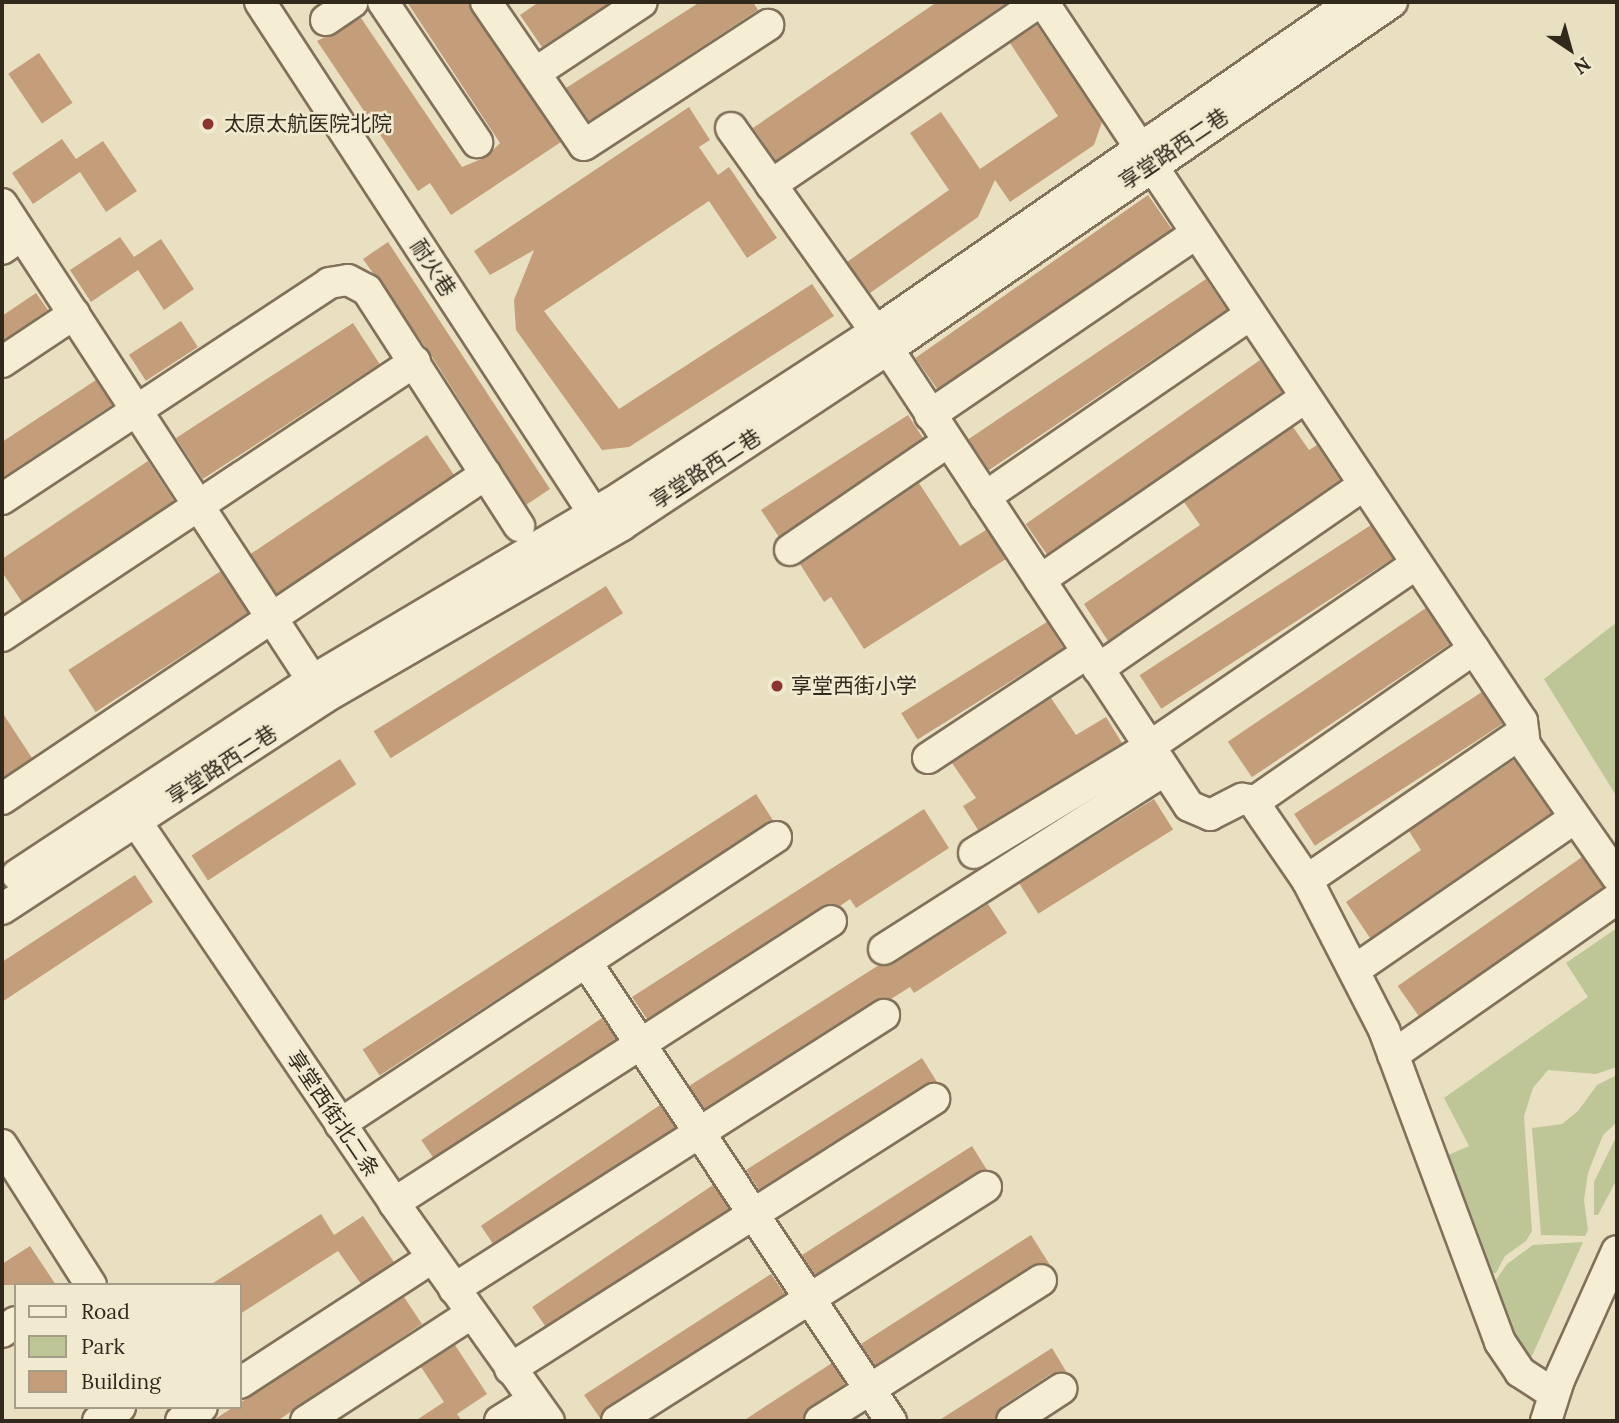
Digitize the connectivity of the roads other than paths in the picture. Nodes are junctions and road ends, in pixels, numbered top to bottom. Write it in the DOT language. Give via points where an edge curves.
graph roads {
  1 [pos="260,2"];
  2 [pos="278,2"];
  3 [pos="354,2"];
  4 [pos="383,2"];
  5 [pos="486,2"];
  6 [pos="642,2"];
  7 [pos="1041,2"];
  8 [pos="1352,2"];
  9 [pos="1392,2"];
  10 [pos="326,20"];
  11 [pos="768,25"];
  12 [pos="535,73"];
  13 [pos="731,128"];
  14 [pos="477,142"];
  15 [pos="1144,156"];
  16 [pos="771,185"];
  17 [pos="2,204"];
  18 [pos="1195,234"];
  19 [pos="12,242"];
  20 [pos="74,314"];
  21 [pos="1250,315"];
  22 [pos="882,340"];
  23 [pos="2,362"];
  24 [pos="415,362"];
  25 [pos="1305,397"];
  26 [pos="136,410"];
  27 [pos="930,415"];
  28 [pos="948,442"];
  29 [pos="486,474"];
  30 [pos="1364,485"];
  31 [pos="985,497"];
  32 [pos="2,499"];
  33 [pos="198,505"];
  34 [pos="608,519"];
  35 [pos="519,526"];
  36 [pos="790,550"];
  37 [pos="1416,564"];
  38 [pos="1040,580"];
  39 [pos="271,618"];
  40 [pos="2,636"];
  41 [pos="1474,649"];
  42 [pos="1092,661"];
  43 [pos="318,689"];
  44 [pos="1523,732"];
  45 [pos="928,758"];
  46 [pos="1157,758"];
  47 [pos="2,799"];
  48 [pos="1254,802"];
  49 [pos="130,812"];
  50 [pos="1575,818"];
  51 [pos="776,837"];
  52 [pos="974,853"];
  53 [pos="1617,877"];
  54 [pos="1307,880"];
  55 [pos="2,886"];
  56 [pos="1617,899"];
  57 [pos="2,909"];
  58 [pos="831,921"];
  59 [pos="884,949"];
  60 [pos="586,962"];
  61 [pos="1356,970"];
  62 [pos="884,1015"];
  63 [pos="640,1044"];
  64 [pos="1393,1055"];
  65 [pos="934,1099"];
  66 [pos="340,1124"];
  67 [pos="697,1131"];
  68 [pos="2,1146"];
  69 [pos="986,1187"];
  70 [pos="394,1203"];
  71 [pos="753,1214"];
  72 [pos="1617,1251"];
  73 [pos="432,1258"];
  74 [pos="1041,1280"];
  75 [pos="83,1282"];
  76 [pos="454,1289"];
  77 [pos="810,1299"];
  78 [pos="471,1314"];
  79 [pos="510,1369"];
  80 [pos="242,1382"];
  81 [pos="1061,1389"];
  82 [pos="870,1390"];
  83 [pos="1550,1408"];
  84 [pos="117,1409"];
  85 [pos="199,1409"];
  86 [pos="540,1411"];
  87 [pos="98,1421"];
  88 [pos="180,1421"];
  89 [pos="306,1421"];
  90 [pos="500,1421"];
  91 [pos="617,1421"];
  92 [pos="820,1421"];
  93 [pos="891,1421"];
  94 [pos="1012,1421"];
  1 -- 34 [label="street, 耐火巷"];
  2 -- 34 [label="street, 耐火巷"];
  3 -- 10 [label="street"];
  4 -- 14 [label="street"];
  5 -- 12 [label="street"];
  6 -- 12 [label="street"];
  7 -- 15 [label="street"];
  7 -- 16 [label="street"];
  8 -- 15 [label="street, 享堂路西二巷"];
  9 -- 15 [label="street, 享堂路西二巷"];
  11 -- 12 [label="street" via="584,145"];
  13 -- 16 [label="street"];
  15 -- 18 [label="street"];
  15 -- 22 [label="street, 享堂路西二巷"];
  16 -- 22 [label="street"];
  17 -- 19 [label="street"];
  18 -- 21 [label="street"];
  18 -- 27 [label="street"];
  19 -- 20 [label="street"];
  20 -- 23 [label="street"];
  20 -- 26 [label="street"];
  21 -- 25 [label="street"];
  21 -- 31 [label="street"];
  22 -- 27 [label="street"];
  22 -- 34 [label="street, 享堂路西二巷"];
  24 -- 26 [label="street" via="367,290 348,280 329,283"];
  24 -- 29 [label="street"];
  24 -- 33 [label="street"];
  25 -- 30 [label="street"];
  25 -- 38 [label="street"];
  26 -- 32 [label="street"];
  26 -- 33 [label="street"];
  27 -- 28 [label="street"];
  28 -- 31 [label="street"];
  28 -- 36 [label="street"];
  29 -- 35 [label="street"];
  29 -- 39 [label="street"];
  30 -- 37 [label="street"];
  30 -- 42 [label="street"];
  31 -- 38 [label="street"];
  33 -- 39 [label="street"];
  33 -- 40 [label="street"];
  34 -- 43 [label="street, 享堂路西二巷"];
  37 -- 41 [label="street"];
  37 -- 46 [label="street"];
  38 -- 42 [label="street"];
  39 -- 43 [label="street"];
  39 -- 47 [label="street"];
  41 -- 44 [label="street" via="1522,721"];
  41 -- 48 [label="street"];
  42 -- 45 [label="street"];
  42 -- 46 [label="street"];
  43 -- 49 [label="street, 享堂路西二巷"];
  44 -- 50 [label="street" via="1525,745"];
  44 -- 54 [label="street"];
  46 -- 48 [label="street" via="1189,806 1202,814 1219,813 1245,798"];
  46 -- 52 [label="street"];
  46 -- 59 [label="street"];
  48 -- 54 [label="street"];
  49 -- 55 [label="street, 享堂路西二巷"];
  49 -- 57 [label="street, 享堂路西二巷"];
  49 -- 66 [label="street, 享堂西街北二条"];
  50 -- 53 [label="street"];
  50 -- 61 [label="street"];
  51 -- 60 [label="street"];
  54 -- 61 [label="street"];
  56 -- 64 [label="street"];
  58 -- 63 [label="street"];
  60 -- 63 [label="street"];
  60 -- 66 [label="street"];
  61 -- 64 [label="street"];
  62 -- 67 [label="street"];
  63 -- 67 [label="street"];
  63 -- 70 [label="street"];
  64 -- 83 [label="street" via="1500,1342"];
  65 -- 71 [label="street"];
  66 -- 70 [label="street, 享堂西街北二条"];
  67 -- 71 [label="street"];
  67 -- 76 [label="street"];
  68 -- 75 [label="street"];
  69 -- 77 [label="street"];
  70 -- 73 [label="street, 享堂西街北二条"];
  71 -- 77 [label="street"];
  71 -- 79 [label="street"];
  72 -- 83 [label="street"];
  73 -- 76 [label="street, 享堂西街北二条"];
  73 -- 80 [label="street"];
  74 -- 82 [label="street"];
  76 -- 78 [label="street, 享堂西街北二条"];
  77 -- 82 [label="street"];
  77 -- 91 [label="street"];
  78 -- 79 [label="street, 享堂西街北二条"];
  78 -- 89 [label="street"];
  79 -- 86 [label="street, 享堂西街北二条"];
  81 -- 94 [label="street"];
  82 -- 92 [label="street"];
  82 -- 93 [label="street"];
  84 -- 87 [label="street"];
  85 -- 88 [label="street"];
  86 -- 90 [label="street"];
}
